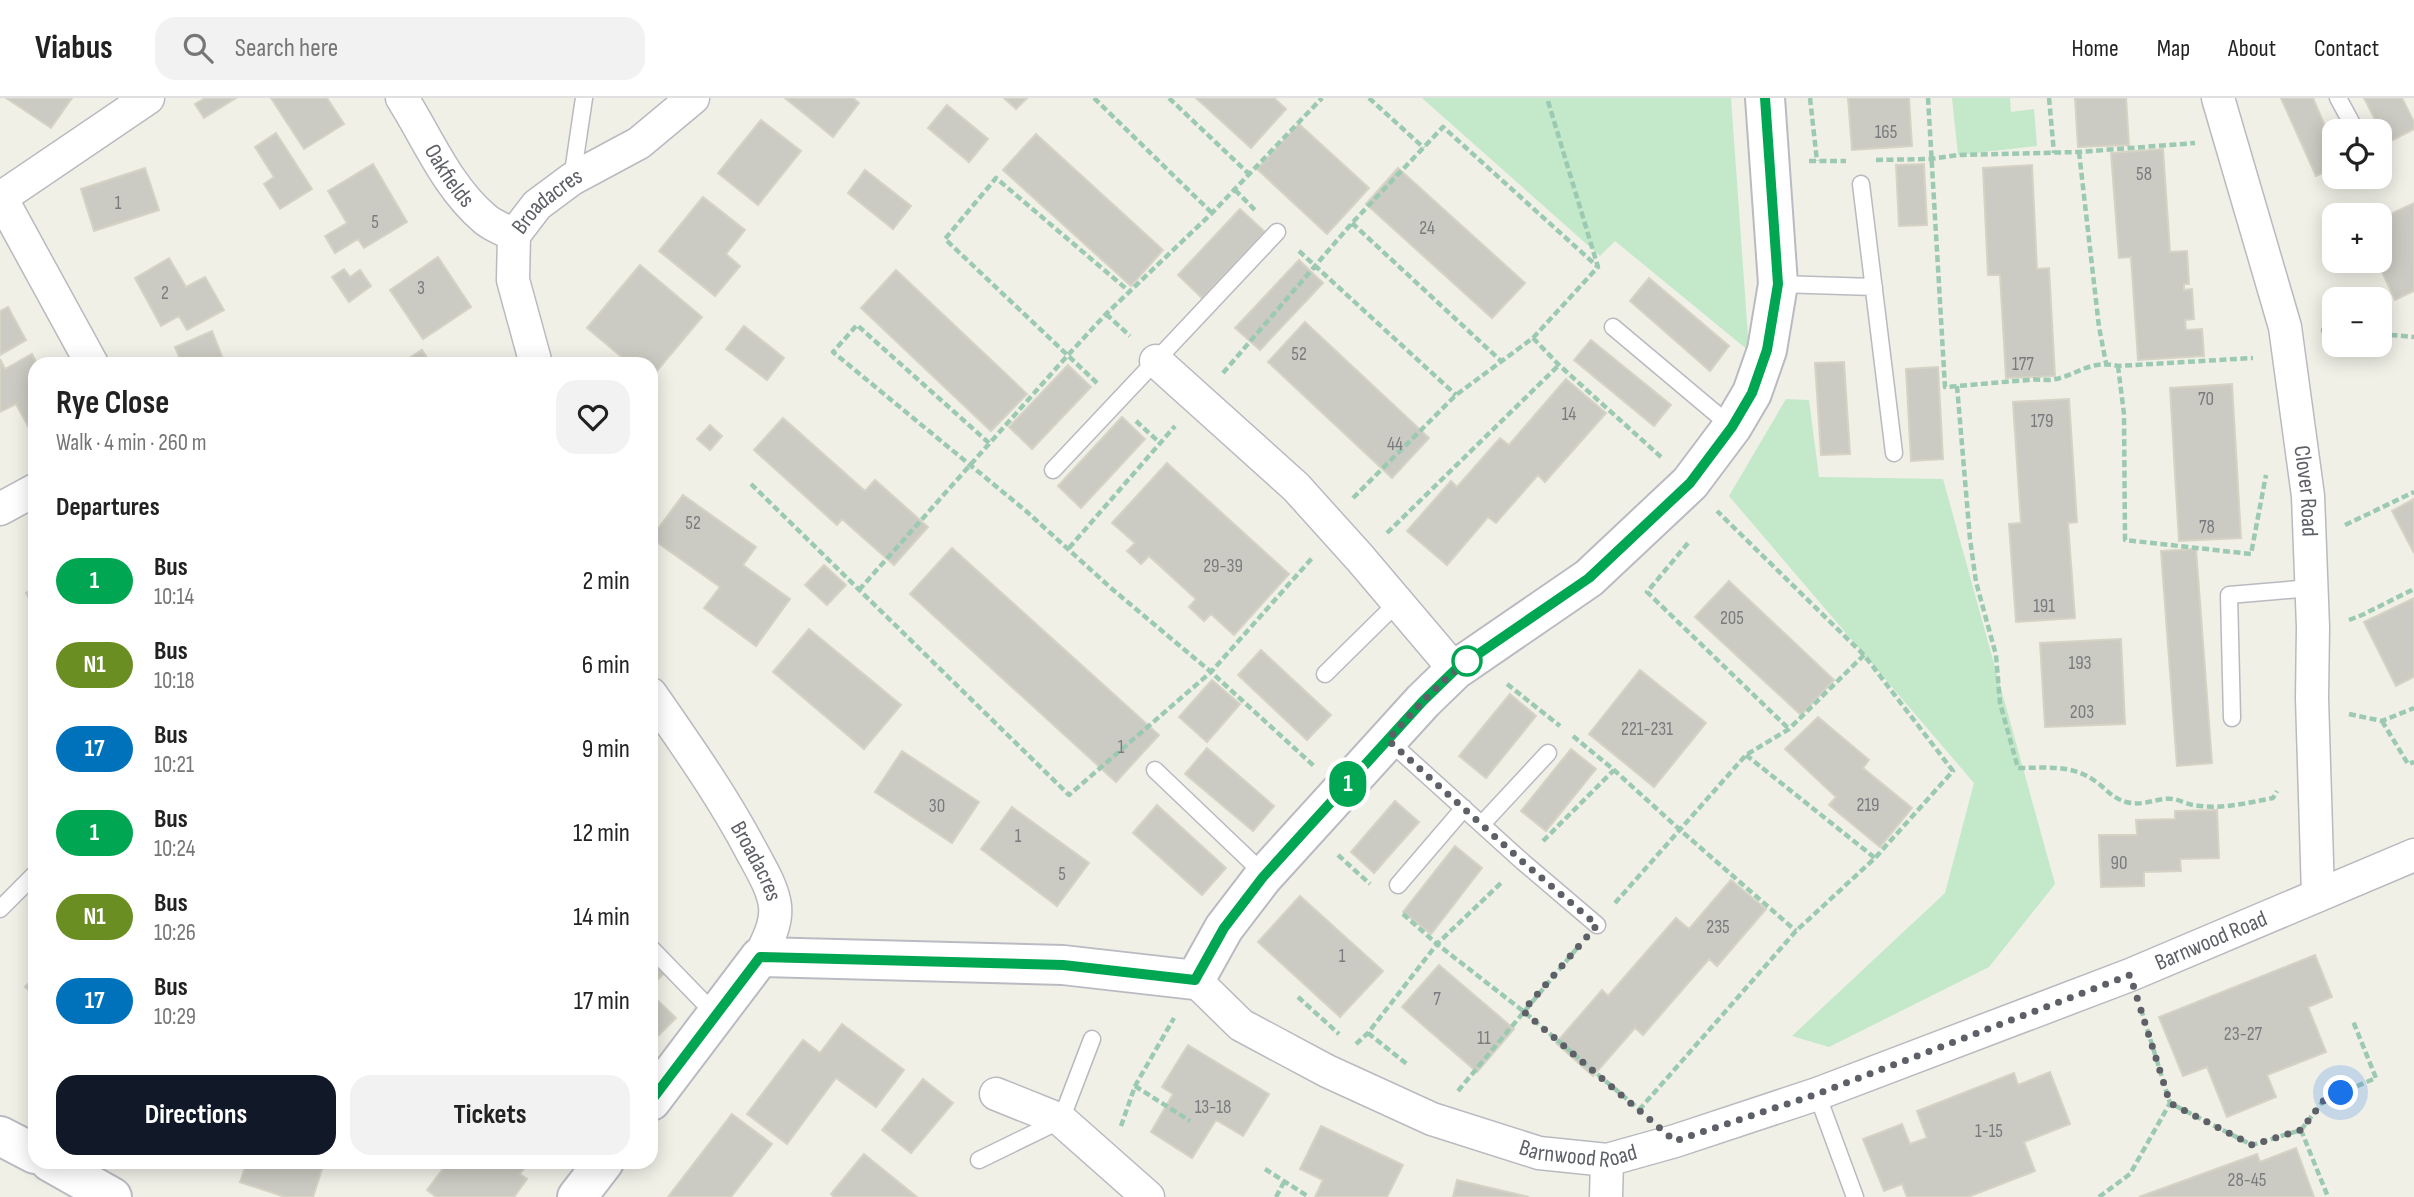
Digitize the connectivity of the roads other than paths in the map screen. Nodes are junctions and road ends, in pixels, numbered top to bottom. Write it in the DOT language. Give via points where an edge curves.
graph roads {
  1 [pos="148,98"];
  2 [pos="402,98"];
  3 [pos="583,98"];
  4 [pos="693,98"];
  5 [pos="1765,98"];
  6 [pos="2218,98"];
  7 [pos="2338,98"];
  8 [pos="2349,119"];
  9 [pos="572,179"];
  10 [pos="1861,184"];
  11 [pos="1,197"];
  12 [pos="1277,232"];
  13 [pos="514,235"];
  14 [pos="1778,284"];
  15 [pos="1874,287"];
  16 [pos="1613,327"];
  17 [pos="88,357"];
  18 [pos="534,357"];
  19 [pos="1156,361"];
  20 [pos="1732,427"];
  21 [pos="1894,453"];
  22 [pos="1053,470"];
  23 [pos="28,494"];
  24 [pos="0,509"];
  25 [pos="2311,588"];
  26 [pos="1398,602"];
  27 [pos="1455,670"];
  28 [pos="1325,674"];
  29 [pos="658,704"];
  30 [pos="2232,718"];
  31 [pos="1388,740"];
  32 [pos="1548,752"];
  33 [pos="1155,770"];
  34 [pos="1464,808"];
  35 [pos="1482,824"];
  36 [pos="2414,855"];
  37 [pos="1265,875"];
  38 [pos="28,881"];
  39 [pos="1398,885"];
  40 [pos="2318,895"];
  41 [pos="0,909"];
  42 [pos="1597,925"];
  43 [pos="658,955"];
  44 [pos="760,957"];
  45 [pos="1195,980"];
  46 [pos="716,1015"];
  47 [pos="1092,1039"];
  48 [pos="658,1083"];
  49 [pos="996,1094"];
  50 [pos="1817,1094"];
  51 [pos="1061,1120"];
  52 [pos="0,1136"];
  53 [pos="28,1150"];
  54 [pos="979,1160"];
  55 [pos="1607,1160"];
  56 [pos="69,1169"];
  57 [pos="599,1169"];
  58 [pos="99,1180"];
  59 [pos="577,1197"];
  60 [pos="1149,1197"];
  61 [pos="1606,1197"];
  62 [pos="1855,1197"];
  1 -- 11 [label="street"];
  2 -- 13 [label="street, Oakfields" via="467,201 487,221"];
  3 -- 9 [label="lane"];
  4 -- 9 [label="street, Broadacres" via="639,142"];
  5 -- 14 [label="street"];
  6 -- 25 [label="street, Clover Road" via="2286,327 2308,496"];
  7 -- 8 [label="lane"];
  9 -- 13 [label="street, Broadacres" via="537,205"];
  10 -- 15 [label="lane"];
  11 -- 17 [label="street"];
  12 -- 19 [label="lane"];
  13 -- 18 [label="street, Broadacres" via="513,280"];
  14 -- 15 [label="lane"];
  14 -- 20 [label="street" via="1767,350 1752,393"];
  15 -- 21 [label="lane"];
  16 -- 20 [label="lane"];
  19 -- 22 [label="lane"];
  19 -- 26 [label="street" via="1296,487"];
  20 -- 27 [label="street" via="1690,483 1589,578"];
  23 -- 24 [label="street"];
  25 -- 30 [label="lane" via="2229,595"];
  25 -- 40 [label="street, Clover Road"];
  26 -- 27 [label="street"];
  26 -- 28 [label="lane"];
  27 -- 31 [label="street"];
  29 -- 44 [label="street, Broadacres" via="707,775 765,877 775,907 773,931"];
  31 -- 34 [label="lane"];
  31 -- 37 [label="street"];
  32 -- 35 [label="lane"];
  33 -- 37 [label="lane"];
  34 -- 35 [label="lane"];
  34 -- 39 [label="lane"];
  35 -- 42 [label="lane"];
  36 -- 40 [label="street, Barnwood Road"];
  37 -- 45 [label="street" via="1224,928"];
  38 -- 41 [label="lane"];
  40 -- 50 [label="street, Barnwood Road" via="2130,975"];
  43 -- 46 [label="lane"];
  44 -- 45 [label="street" via="1063,965"];
  44 -- 46 [label="street, Broadacres"];
  45 -- 55 [label="street, Barnwood Road" via="1241,1026 1432,1119 1539,1153"];
  46 -- 48 [label="street, Broadacres"];
  47 -- 51 [label="lane"];
  49 -- 51 [label="street"];
  50 -- 55 [label="street, Barnwood Road"];
  50 -- 62 [label="lane"];
  51 -- 54 [label="lane"];
  51 -- 60 [label="street"];
  52 -- 53 [label="street"];
  55 -- 61 [label="street"];
  56 -- 58 [label="street"];
  57 -- 59 [label="street"];
}
